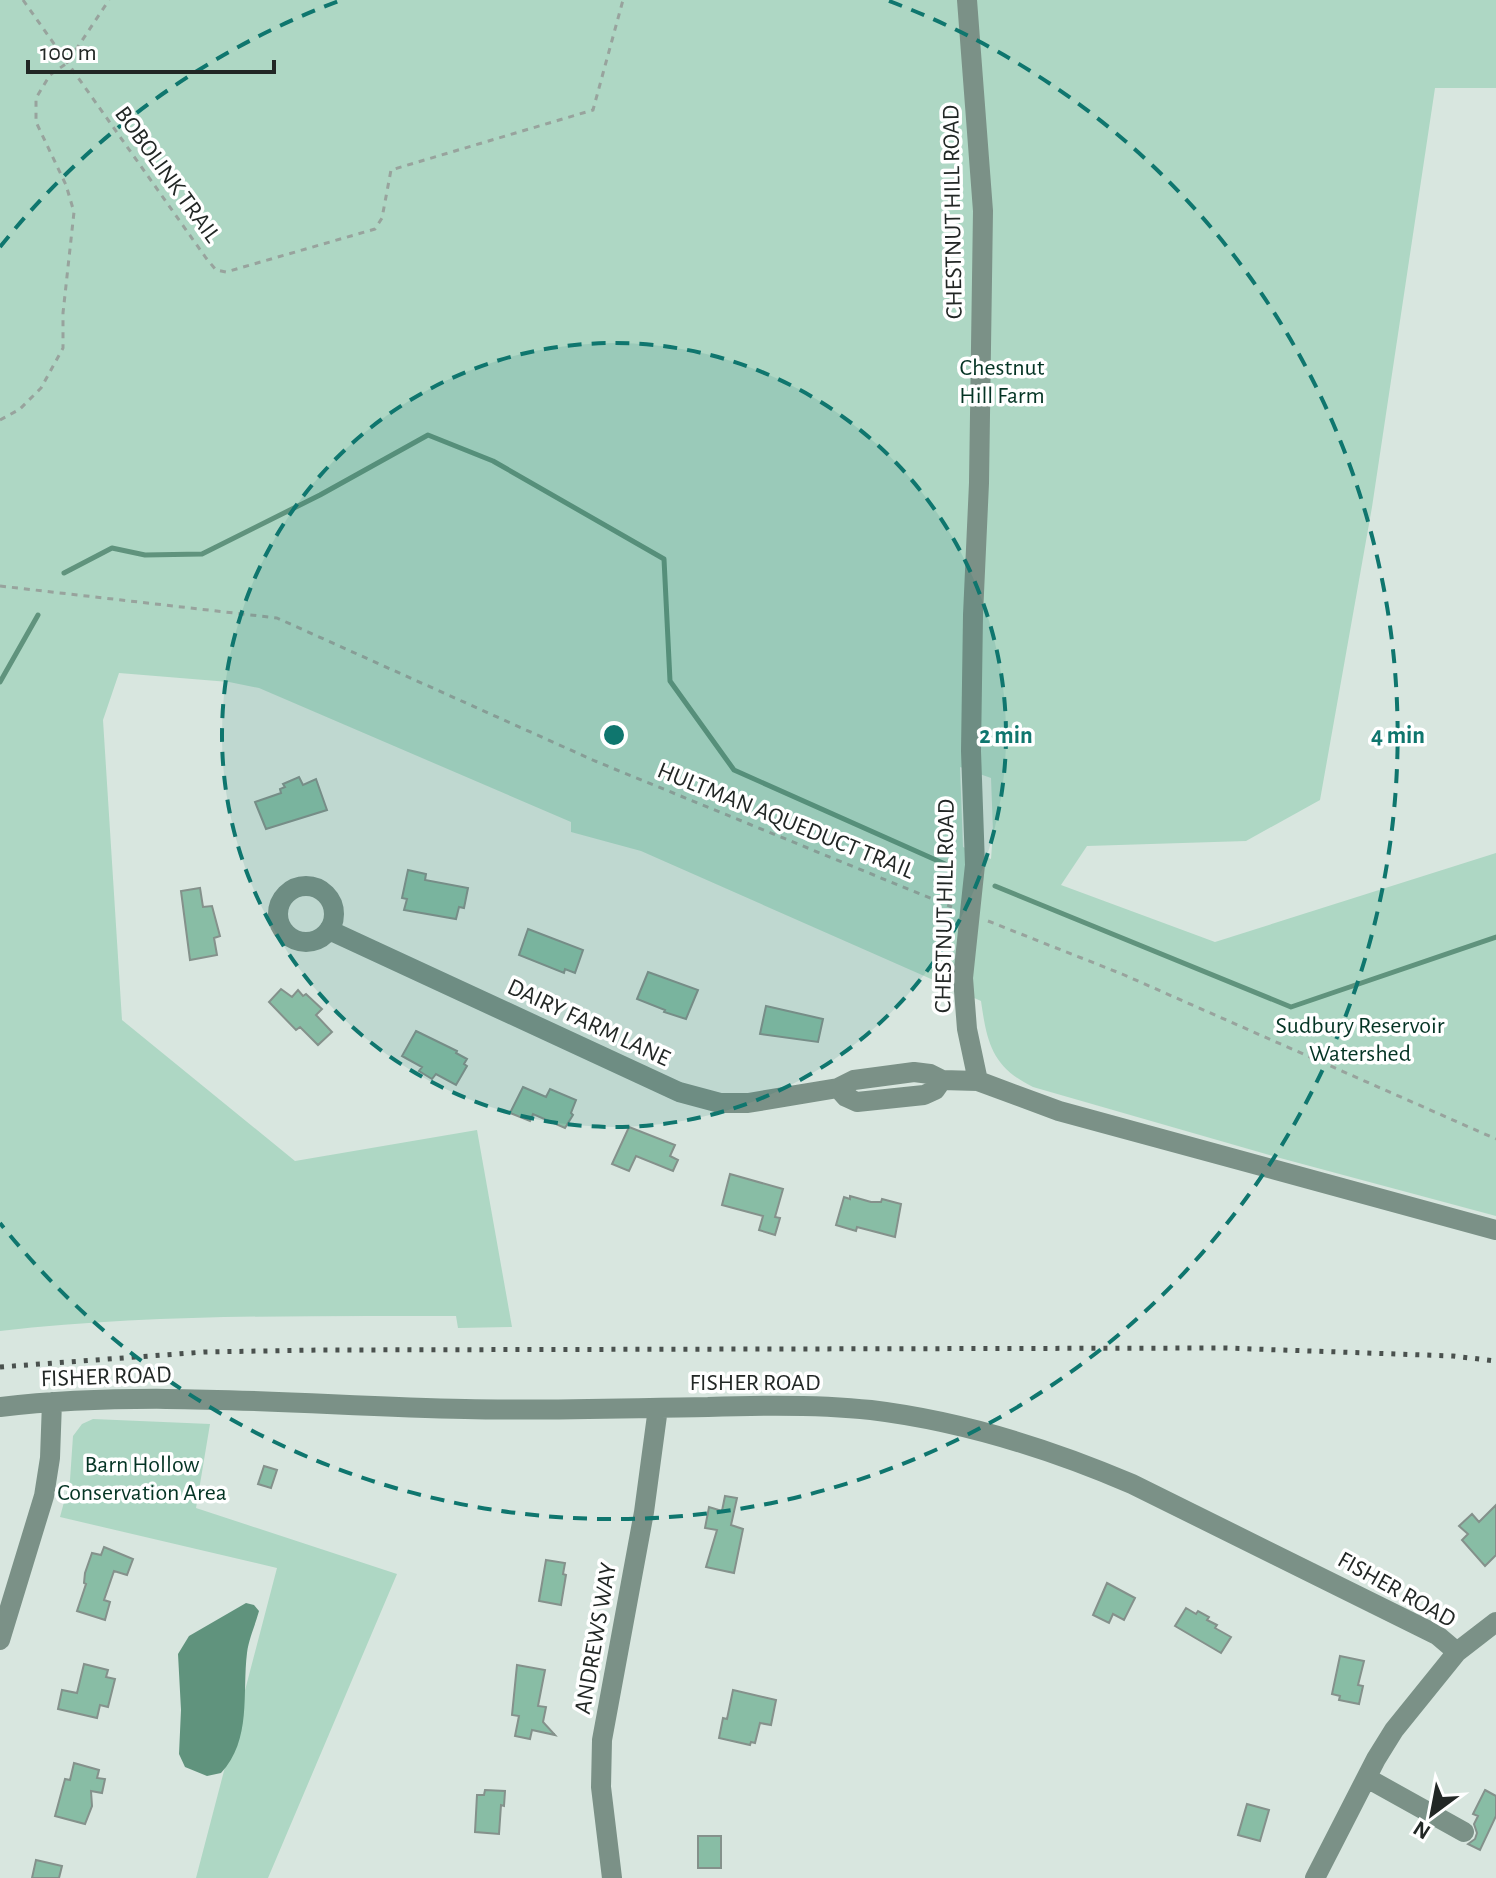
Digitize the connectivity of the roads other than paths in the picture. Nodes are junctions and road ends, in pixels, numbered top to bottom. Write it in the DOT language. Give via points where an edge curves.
graph roads {
  1 [pos="967,0"];
  2 [pos="329,930"];
  3 [pos="978,1081"];
  4 [pos="1496,1230"];
  5 [pos="52,1402"];
  6 [pos="0,1407"];
  7 [pos="658,1408"];
  8 [pos="1496,1622"];
  9 [pos="0,1640"];
  10 [pos="1457,1652"];
  11 [pos="1367,1778"];
  12 [pos="1464,1832"];
  13 [pos="612,1878"];
  14 [pos="1315,1878"];
  1 -- 3 [label="street, CHESTNUT HILL ROAD" via="983,211 971,751 975,865 963,978"];
  2 -- 3 [label="street, DAIRY FARM LANE" via="679,1092 720,1103 748,1103 914,1072 942,1080"];
  3 -- 4 [label="street" via="1059,1111"];
  5 -- 6 [label="street, FISHER ROAD"];
  5 -- 7 [label="street, FISHER ROAD" via="131,1398 481,1410"];
  5 -- 9 [label="street" via="44,1496"];
  7 -- 10 [label="street, FISHER ROAD" via="773,1405 867,1410 996,1435 1083,1463 1161,1497 1437,1635"];
  7 -- 13 [label="street, ANDREWS WAY" via="602,1740 601,1787"];
  8 -- 10 [label="street"];
  10 -- 11 [label="street" via="1394,1730"];
  11 -- 12 [label="street"];
  11 -- 14 [label="street"];
}
